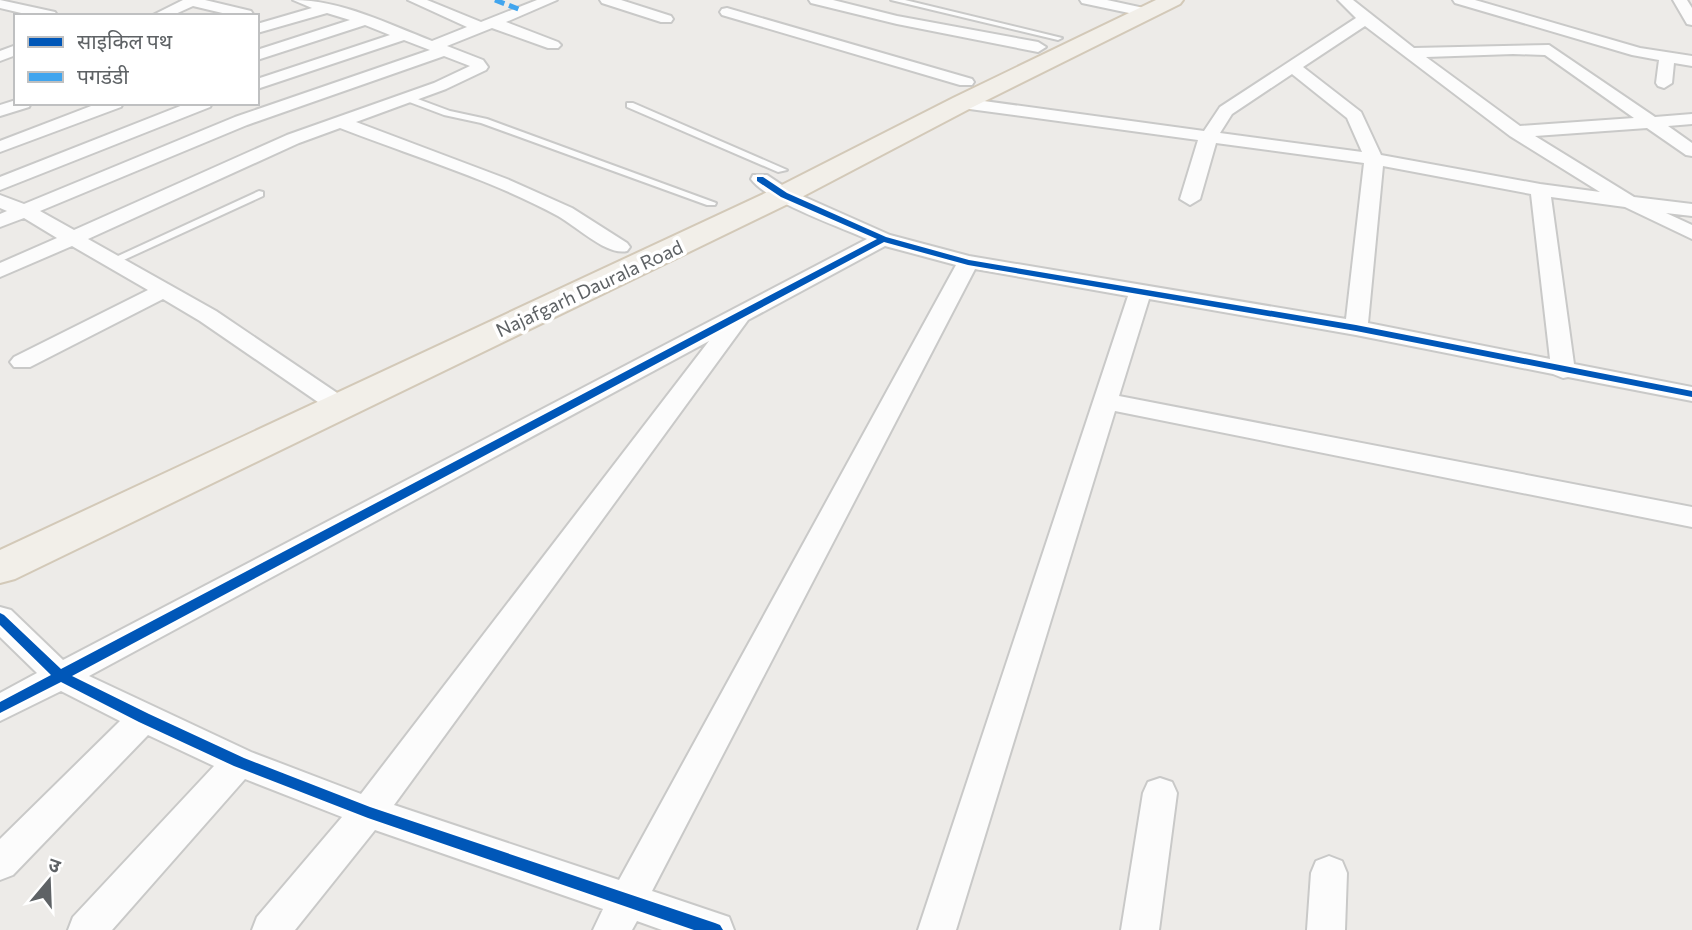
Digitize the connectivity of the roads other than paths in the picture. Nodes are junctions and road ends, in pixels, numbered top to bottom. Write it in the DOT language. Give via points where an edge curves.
graph roads {
  1 [pos="300,0"];
  2 [pos="415,0"];
  3 [pos="495,0"];
  4 [pos="550,0"];
  5 [pos="607,0"];
  6 [pos="816,0"];
  7 [pos="895,0"];
  8 [pos="1087,0"];
  9 [pos="1346,0"];
  10 [pos="1460,0"];
  11 [pos="1525,0"];
  12 [pos="1680,0"];
  13 [pos="193,1"];
  14 [pos="0,4"];
  15 [pos="1147,5"];
  16 [pos="328,8"];
  17 [pos="521,10"];
  18 [pos="1501,11"];
  19 [pos="727,12"];
  20 [pos="45,14"];
  21 [pos="163,14"];
  22 [pos="246,14"];
  23 [pos="666,19"];
  24 [pos="1365,19"];
  25 [pos="365,20"];
  26 [pos="1692,21"];
  27 [pos="485,24"];
  28 [pos="259,28"];
  29 [pos="404,35"];
  30 [pos="1048,43"];
  31 [pos="553,45"];
  32 [pos="439,48"];
  33 [pos="1412,53"];
  34 [pos="259,54"];
  35 [pos="1667,59"];
  36 [pos="1692,61"];
  37 [pos="1292,66"];
  38 [pos="259,83"];
  39 [pos="1664,83"];
  40 [pos="964,92"];
  41 [pos="407,99"];
  42 [pos="17,105"];
  43 [pos="110,105"];
  44 [pos="199,105"];
  45 [pos="629,105"];
  46 [pos="0,111"];
  47 [pos="1692,119"];
  48 [pos="340,122"];
  49 [pos="1652,122"];
  50 [pos="1516,132"];
  51 [pos="1208,138"];
  52 [pos="0,147"];
  53 [pos="1692,151"];
  54 [pos="1374,159"];
  55 [pos="775,181"];
  56 [pos="0,184"];
  57 [pos="1540,190"];
  58 [pos="259,194"];
  59 [pos="1190,199"];
  60 [pos="1626,200"];
  61 [pos="0,201"];
  62 [pos="711,203"];
  63 [pos="1692,210"];
  64 [pos="23,211"];
  65 [pos="0,221"];
  66 [pos="1692,233"];
  67 [pos="883,239"];
  68 [pos="72,240"];
  69 [pos="620,247"];
  70 [pos="111,262"];
  71 [pos="968,262"];
  72 [pos="0,271"];
  73 [pos="163,291"];
  74 [pos="1140,293"];
  75 [pos="742,313"];
  76 [pos="1356,328"];
  77 [pos="22,362"];
  78 [pos="1563,371"];
  79 [pos="1692,394"];
  80 [pos="332,400"];
  81 [pos="1105,401"];
  82 [pos="1692,517"];
  83 [pos="0,539"];
  84 [pos="0,568"];
  85 [pos="0,618"];
  86 [pos="60,675"];
  87 [pos="0,708"];
  88 [pos="144,718"];
  89 [pos="239,762"];
  90 [pos="1160,793"];
  91 [pos="368,812"];
  92 [pos="0,863"];
  93 [pos="1329,873"];
  94 [pos="620,915"];
  95 [pos="87,930"];
  96 [pos="271,930"];
  97 [pos="715,930"];
  98 [pos="937,930"];
  99 [pos="1140,930"];
  100 [pos="1326,930"];
  1 -- 16 [label="street"];
  2 -- 27 [label="street"];
  3 -- 17 [label="street"];
  4 -- 17 [label="street"];
  5 -- 23 [label="street"];
  6 -- 30 [label="street" via="920,25"];
  7 -- 30 [label="lane"];
  8 -- 15 [label="street"];
  9 -- 24 [label="street"];
  10 -- 18 [label="street"];
  11 -- 18 [label="street"];
  12 -- 26 [label="street"];
  13 -- 21 [label="street"];
  13 -- 22 [label="street"];
  14 -- 20 [label="street"];
  15 -- 30 [label="main road, Najafgarh Daurala Road"];
  15 -- 40 [label="main road, Najafgarh Daurala Road"];
  16 -- 25 [label="street"];
  16 -- 28 [label="street"];
  17 -- 27 [label="street"];
  18 -- 35 [label="street"];
  19 -- 40 [label="street"];
  24 -- 33 [label="street"];
  24 -- 37 [label="street"];
  25 -- 29 [label="street"];
  25 -- 34 [label="street"];
  27 -- 31 [label="street"];
  27 -- 32 [label="street"];
  29 -- 32 [label="street"];
  29 -- 38 [label="street"];
  30 -- 40 [label="main road, Najafgarh Daurala Road"];
  32 -- 41 [label="street" via="480,67"];
  32 -- 64 [label="street" via="241,121"];
  33 -- 49 [label="street" via="1549,50"];
  33 -- 50 [label="street"];
  35 -- 36 [label="street"];
  35 -- 39 [label="street"];
  37 -- 51 [label="street" via="1226,111"];
  37 -- 54 [label="street" via="1355,116"];
  40 -- 51 [label="street"];
  40 -- 55 [label="main road, Najafgarh Daurala Road"];
  41 -- 48 [label="street"];
  41 -- 62 [label="lane" via="484,121"];
  42 -- 46 [label="street"];
  43 -- 52 [label="street"];
  44 -- 56 [label="street"];
  45 -- 55 [label="lane"];
  47 -- 49 [label="street"];
  48 -- 68 [label="street"];
  48 -- 69 [label="street" via="554,207"];
  49 -- 50 [label="street"];
  49 -- 53 [label="street"];
  50 -- 60 [label="street"];
  51 -- 54 [label="street"];
  51 -- 59 [label="street"];
  54 -- 57 [label="street"];
  54 -- 76 [label="street"];
  55 -- 62 [label="main road, Najafgarh Daurala Road"];
  55 -- 67 [label="street"];
  55 -- 80 [label="main road, Najafgarh Daurala Road"];
  57 -- 60 [label="street"];
  57 -- 78 [label="street"];
  58 -- 70 [label="lane"];
  60 -- 63 [label="street"];
  60 -- 66 [label="street"];
  61 -- 64 [label="street"];
  62 -- 69 [label="main road, Najafgarh Daurala Road"];
  64 -- 65 [label="street"];
  64 -- 68 [label="street"];
  67 -- 71 [label="street"];
  67 -- 75 [label="street"];
  68 -- 70 [label="street"];
  68 -- 72 [label="street"];
  69 -- 80 [label="main road, Najafgarh Daurala Road"];
  70 -- 73 [label="street"];
  71 -- 74 [label="street"];
  71 -- 94 [label="street"];
  73 -- 77 [label="street"];
  73 -- 80 [label="street"];
  74 -- 76 [label="street"];
  74 -- 81 [label="street"];
  75 -- 86 [label="street"];
  75 -- 91 [label="street"];
  76 -- 78 [label="street"];
  78 -- 79 [label="street"];
  80 -- 83 [label="main road, Najafgarh Daurala Road"];
  80 -- 84 [label="main road, Najafgarh Daurala Road"];
  81 -- 82 [label="street"];
  81 -- 98 [label="street"];
  85 -- 86 [label="street"];
  86 -- 87 [label="street"];
  86 -- 88 [label="street"];
  88 -- 89 [label="street"];
  88 -- 92 [label="street"];
  89 -- 91 [label="street"];
  89 -- 95 [label="street"];
  90 -- 99 [label="street"];
  91 -- 94 [label="street"];
  91 -- 96 [label="street"];
  93 -- 100 [label="street"];
  94 -- 97 [label="street"];
}
